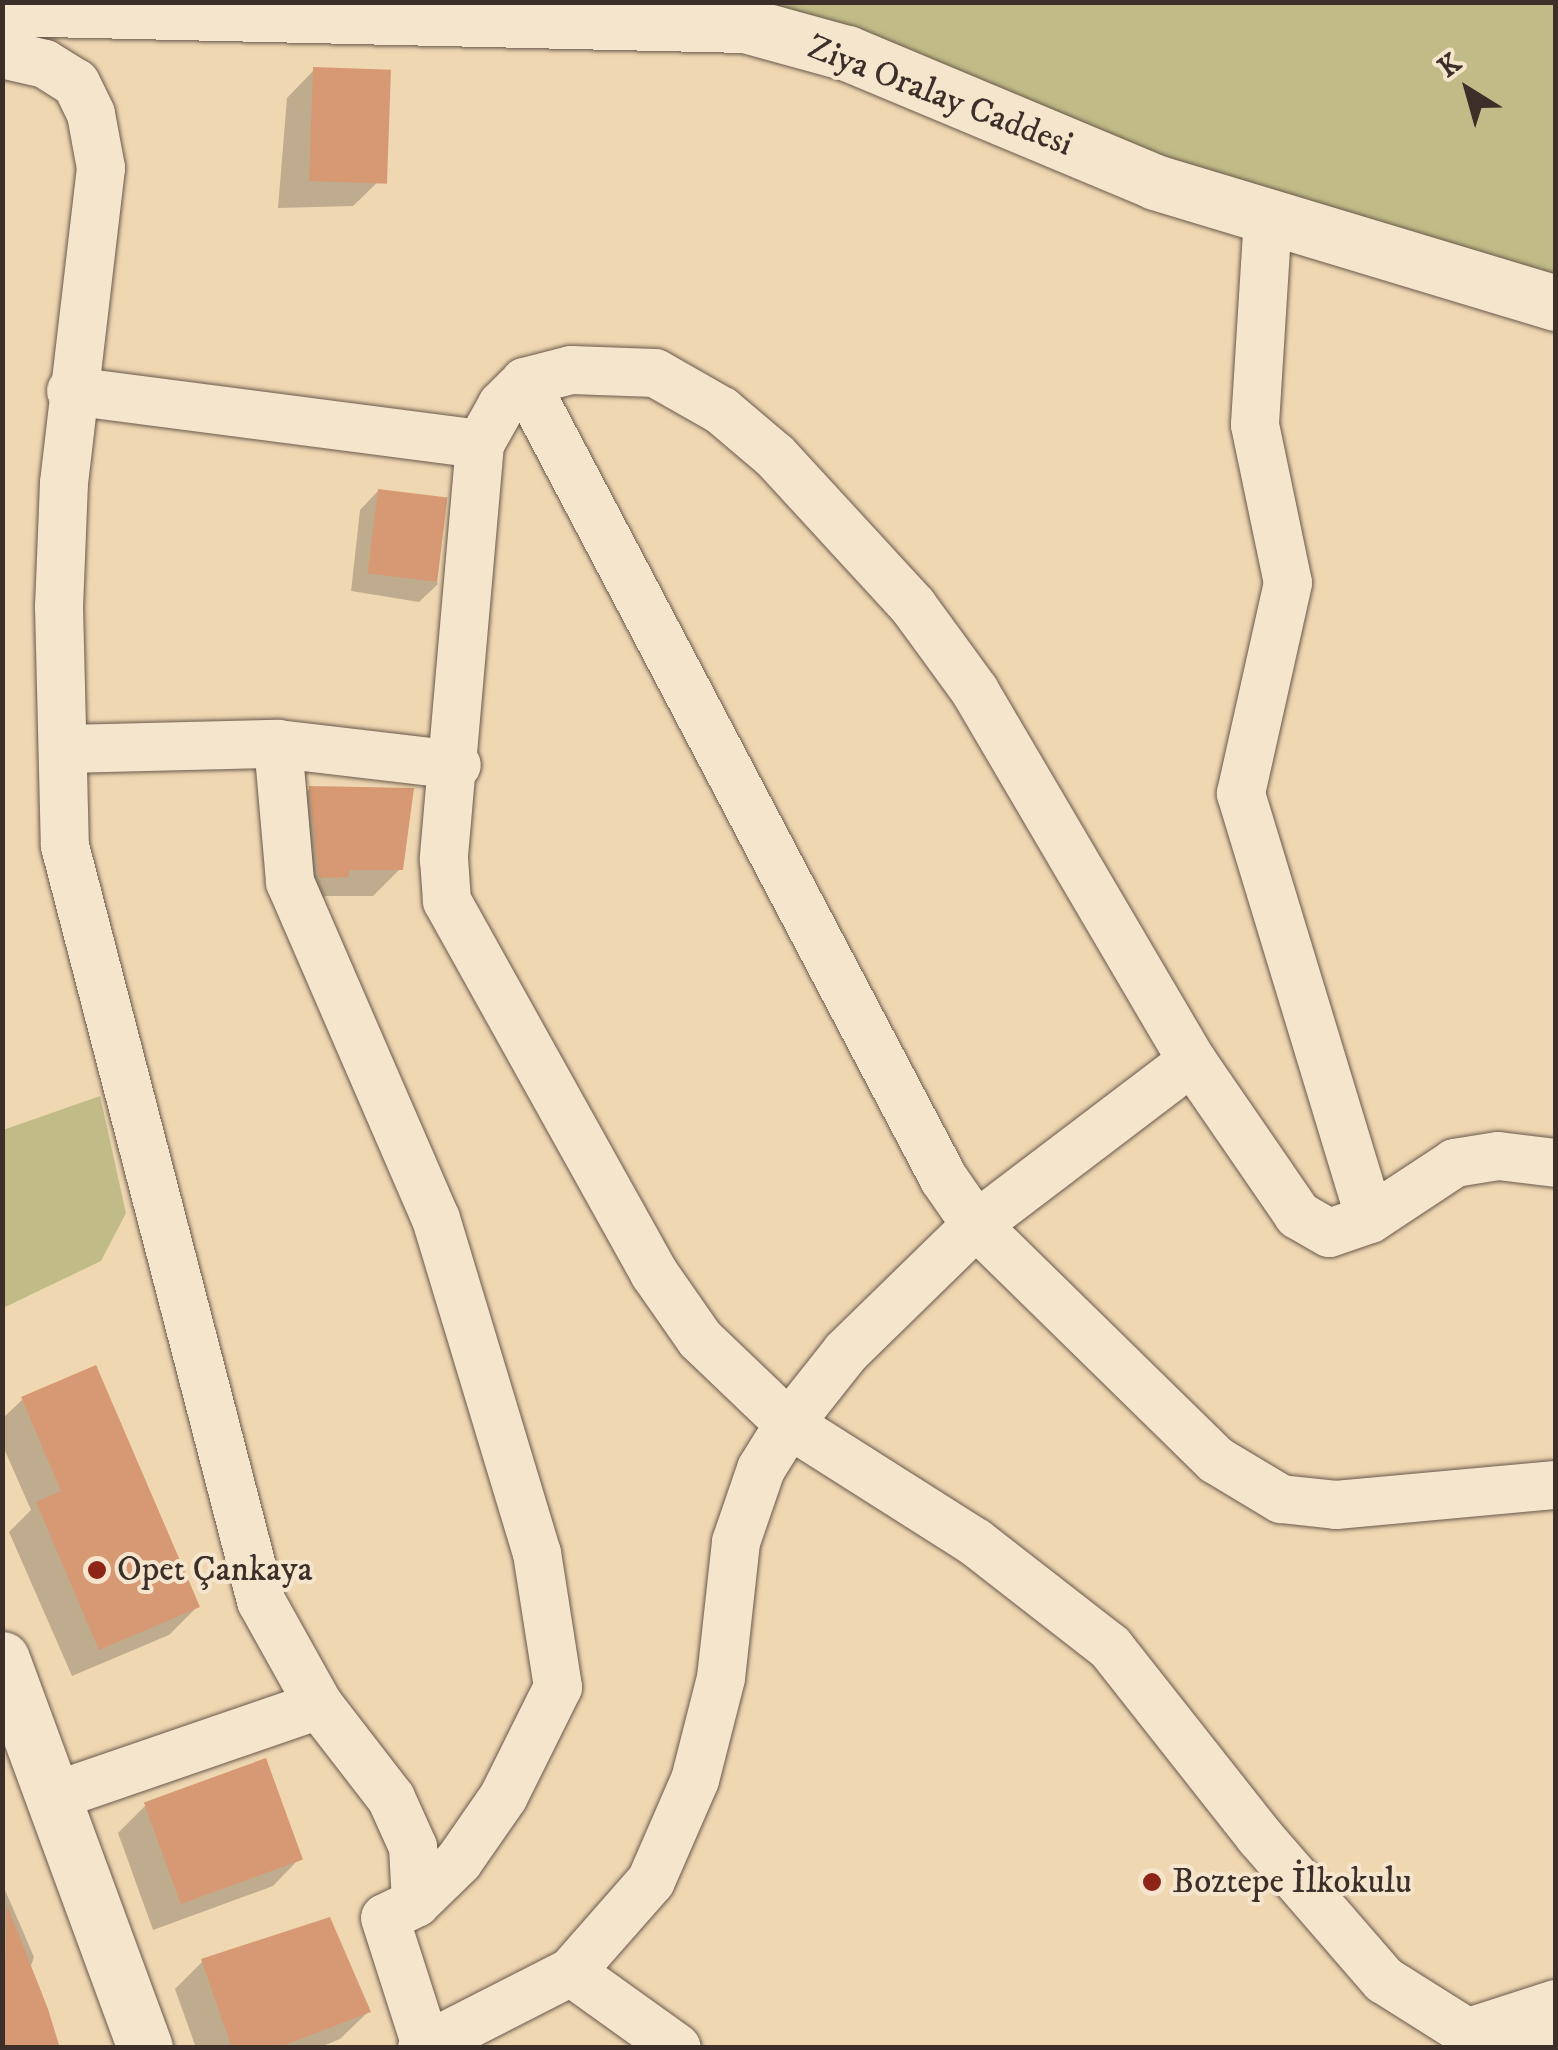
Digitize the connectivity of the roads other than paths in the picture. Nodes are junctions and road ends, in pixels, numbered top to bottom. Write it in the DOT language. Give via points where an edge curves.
graph roads {
  1 [pos="2,8"];
  2 [pos="2,54"];
  3 [pos="1268,217"];
  4 [pos="1556,303"];
  5 [pos="525,382"];
  6 [pos="72,390"];
  7 [pos="480,444"];
  8 [pos="278,744"];
  9 [pos="66,749"];
  10 [pos="457,765"];
  11 [pos="1192,1062"];
  12 [pos="1556,1162"];
  13 [pos="1370,1219"];
  14 [pos="976,1225"];
  15 [pos="789,1424"];
  16 [pos="1556,1485"];
  17 [pos="2,1659"];
  18 [pos="319,1706"];
  19 [pos="55,1796"];
  20 [pos="416,1903"];
  21 [pos="570,1972"];
  22 [pos="1556,2004"];
  23 [pos="1456,2040"];
  24 [pos="424,2047"];
  25 [pos="1556,2047"];
  26 [pos="145,2048"];
  27 [pos="677,2048"];
  1 -- 3 [label="main road, Ziya Oralay Caddesi" via="745,24 847,53 1155,182"];
  2 -- 6 [label="street" via="65,72 91,114 101,168"];
  3 -- 4 [label="main road, Ziya Oralay Caddesi"];
  3 -- 13 [label="street" via="1255,425 1288,583 1241,794"];
  5 -- 7 [label="street" via="502,405"];
  5 -- 11 [label="street" via="572,370 655,373 722,411 775,456 913,606 975,691"];
  5 -- 14 [label="street" via="944,1180"];
  6 -- 7 [label="street"];
  6 -- 9 [label="street" via="59,606"];
  7 -- 10 [label="street"];
  8 -- 9 [label="street"];
  8 -- 10 [label="street"];
  8 -- 20 [label="street" via="290,882 436,1219 537,1554 558,1687 504,1796 459,1861"];
  9 -- 18 [label="street" via="64,846 248,1550 284,1651"];
  10 -- 15 [label="street" via="444,859 447,901 464,940 654,1273 700,1339"];
  11 -- 13 [label="street" via="1298,1214 1330,1234"];
  11 -- 14 [label="street"];
  12 -- 13 [label="street" via="1498,1156 1455,1164"];
  14 -- 15 [label="street" via="846,1352"];
  14 -- 16 [label="street" via="1216,1460 1281,1500 1336,1504"];
  15 -- 21 [label="street" via="761,1469 736,1542 721,1678 694,1780 651,1881"];
  15 -- 23 [label="street" via="975,1542 1110,1648 1384,1980"];
  17 -- 19 [label="main road"];
  18 -- 19 [label="street"];
  18 -- 20 [label="street" via="391,1798 413,1847"];
  19 -- 26 [label="main road"];
  20 -- 24 [label="street" via="385,1918"];
  21 -- 24 [label="street"];
  21 -- 27 [label="street"];
  22 -- 23 [label="street"];
  23 -- 25 [label="street"];
}
